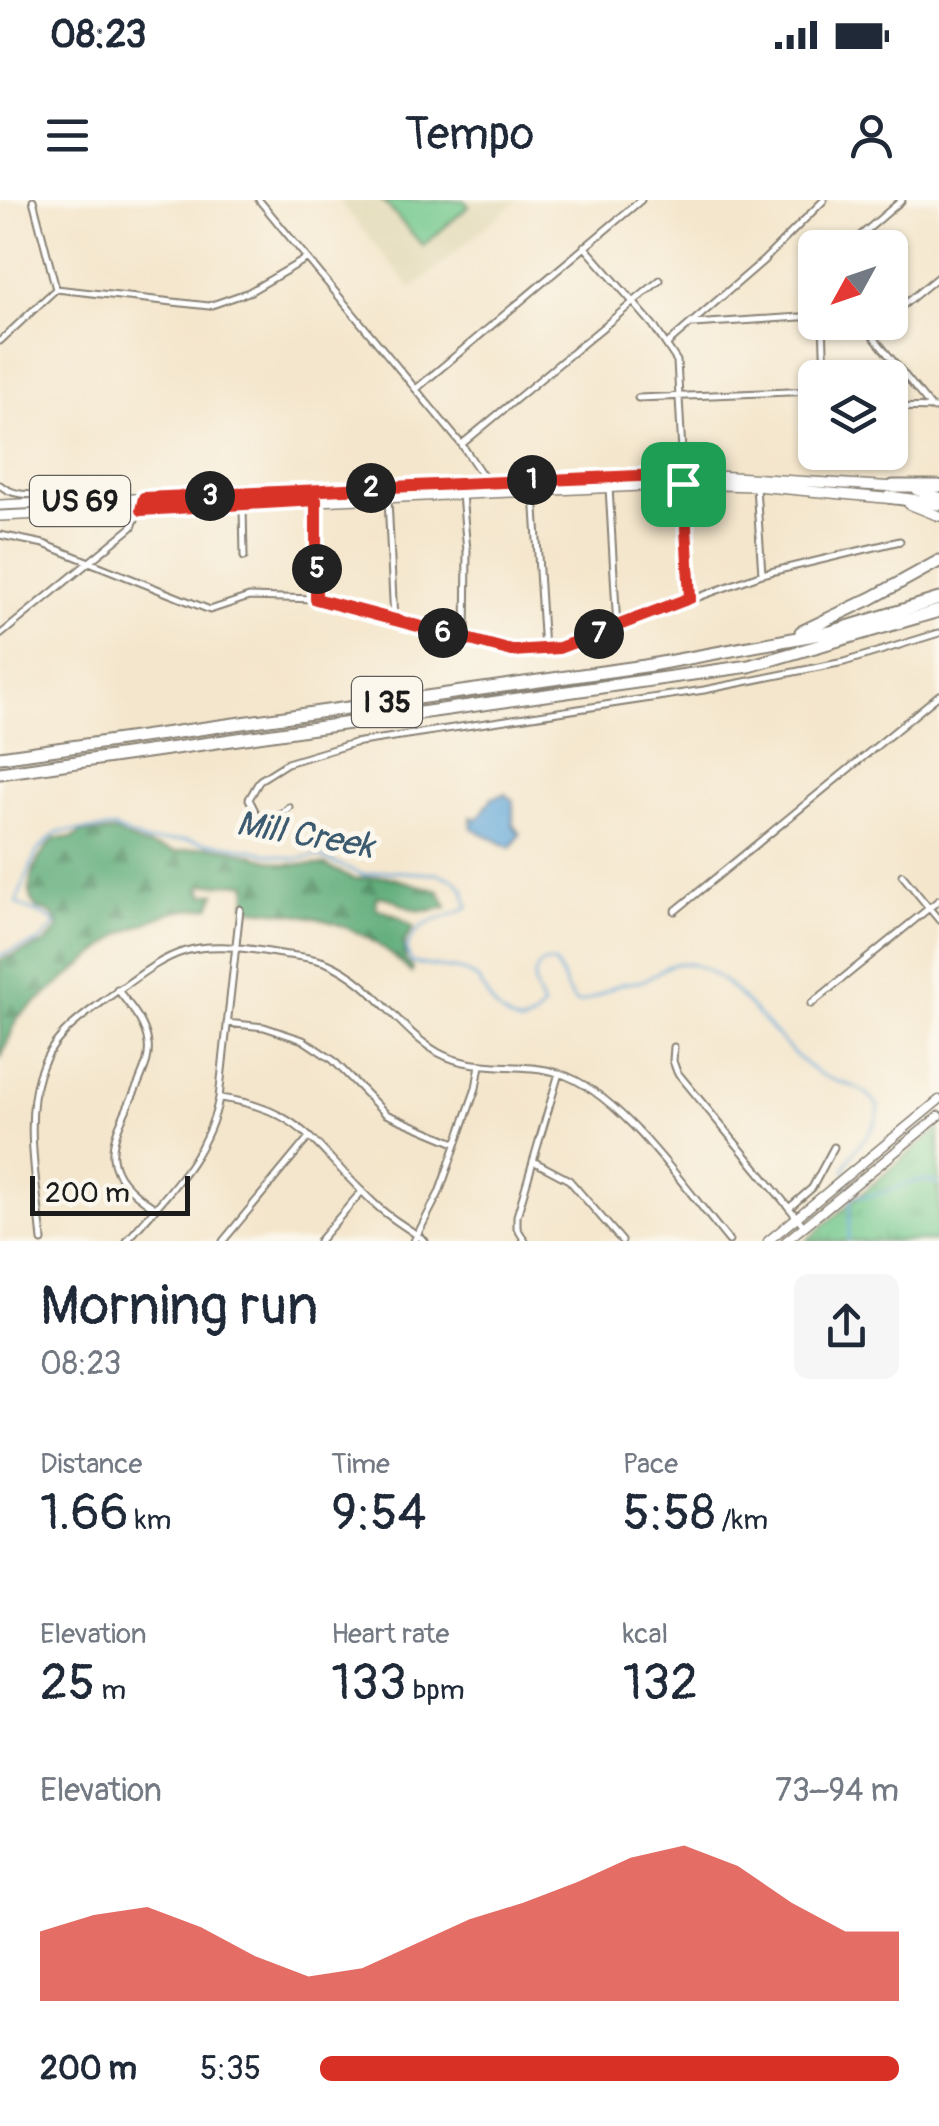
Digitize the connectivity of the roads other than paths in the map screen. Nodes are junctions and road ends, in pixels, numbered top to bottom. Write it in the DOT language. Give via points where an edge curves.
graph roads {
  1 [pos="32,200"];
  2 [pos="259,200"];
  3 [pos="640,200"];
  4 [pos="824,200"];
  5 [pos="902,200"];
  6 [pos="867,230"];
  7 [pos="584,246"];
  8 [pos="306,259"];
  9 [pos="939,276"];
  10 [pos="660,280"];
  11 [pos="56,289"];
  12 [pos="908,301"];
  13 [pos="634,303"];
  14 [pos="798,317"];
  15 [pos="691,325"];
  16 [pos="875,340"];
  17 [pos="0,341"];
  18 [pos="668,344"];
  19 [pos="416,389"];
  20 [pos="798,392"];
  21 [pos="679,397"];
  22 [pos="638,398"];
  23 [pos="930,406"];
  24 [pos="908,407"];
  25 [pos="939,408"];
  26 [pos="462,445"];
  27 [pos="683,479"];
  28 [pos="488,482"];
  29 [pos="0,486"];
  30 [pos="534,486"];
  31 [pos="756,486"];
  32 [pos="939,486"];
  33 [pos="610,487"];
  34 [pos="891,492"];
  35 [pos="462,494"];
  36 [pos="144,498"];
  37 [pos="388,498"];
  38 [pos="316,500"];
  39 [pos="939,500"];
  40 [pos="75,502"];
  41 [pos="243,503"];
  42 [pos="0,505"];
  43 [pos="141,510"];
  44 [pos="0,516"];
  45 [pos="939,516"];
  46 [pos="0,536"];
  47 [pos="900,541"];
  48 [pos="244,556"];
  49 [pos="90,561"];
  50 [pos="939,561"];
  51 [pos="762,574"];
  52 [pos="690,598"];
  53 [pos="939,598"];
  54 [pos="316,599"];
  55 [pos="939,611"];
  56 [pos="394,620"];
  57 [pos="617,628"];
  58 [pos="939,633"];
  59 [pos="0,634"];
  60 [pos="466,639"];
  61 [pos="774,642"];
  62 [pos="544,650"];
  63 [pos="939,695"];
  64 [pos="0,757"];
  65 [pos="0,773"];
  66 [pos="289,807"];
  67 [pos="902,875"];
  68 [pos="939,900"];
  69 [pos="929,908"];
  70 [pos="240,910"];
  71 [pos="676,911"];
  72 [pos="939,920"];
  73 [pos="237,948"];
  74 [pos="118,990"];
  75 [pos="811,1004"];
  76 [pos="227,1023"];
  77 [pos="674,1046"];
  78 [pos="480,1065"];
  79 [pos="559,1073"];
  80 [pos="219,1098"];
  81 [pos="939,1100"];
  82 [pos="939,1116"];
  83 [pos="309,1137"];
  84 [pos="455,1143"];
  85 [pos="834,1148"];
  86 [pos="533,1161"];
  87 [pos="362,1191"];
  88 [pos="155,1208"];
  89 [pos="789,1208"];
  90 [pos="796,1216"];
  91 [pos="804,1226"];
  92 [pos="416,1238"];
  93 [pos="42,1241"];
  94 [pos="127,1241"];
  95 [pos="222,1241"];
  96 [pos="319,1241"];
  97 [pos="425,1241"];
  98 [pos="525,1241"];
  99 [pos="622,1241"];
  100 [pos="729,1241"];
  101 [pos="768,1241"];
  102 [pos="786,1241"];
  1 -- 11 [label="street"];
  2 -- 8 [label="street"];
  3 -- 7 [label="street"];
  4 -- 15 [label="street"];
  5 -- 6 [label="street"];
  7 -- 13 [label="street"];
  7 -- 19 [label="street"];
  8 -- 11 [label="street" via="209,306"];
  8 -- 19 [label="street"];
  9 -- 12 [label="street"];
  10 -- 13 [label="street"];
  11 -- 17 [label="street"];
  13 -- 18 [label="street"];
  13 -- 26 [label="street"];
  14 -- 15 [label="street"];
  15 -- 18 [label="street"];
  16 -- 23 [label="street"];
  18 -- 21 [label="street"];
  19 -- 26 [label="street"];
  20 -- 21 [label="street"];
  21 -- 22 [label="street"];
  21 -- 27 [label="street"];
  23 -- 24 [label="street"];
  23 -- 25 [label="street"];
  26 -- 28 [label="street"];
  27 -- 30 [label="main road, US 69"];
  27 -- 31 [label="main road, US 69"];
  27 -- 33 [label="main road, US 69"];
  27 -- 34 [label="main road, US 69"];
  27 -- 52 [label="street"];
  28 -- 30 [label="main road, US 69"];
  28 -- 36 [label="main road, US 69"];
  29 -- 40 [label="street"];
  30 -- 33 [label="main road, US 69"];
  30 -- 35 [label="main road, US 69"];
  30 -- 62 [label="street"];
  31 -- 34 [label="main road, US 69"];
  31 -- 51 [label="street"];
  32 -- 34 [label="highway"];
  33 -- 57 [label="street"];
  34 -- 39 [label="highway"];
  34 -- 45 [label="main road, US 69"];
  35 -- 37 [label="main road, US 69"];
  35 -- 60 [label="street"];
  36 -- 40 [label="main road, US 69"];
  36 -- 43 [label="street"];
  37 -- 38 [label="main road, US 69"];
  37 -- 56 [label="street"];
  38 -- 41 [label="main road, US 69"];
  38 -- 54 [label="street"];
  40 -- 42 [label="main road, US 69"];
  41 -- 43 [label="main road, US 69"];
  41 -- 48 [label="street"];
  43 -- 44 [label="main road, US 69"];
  43 -- 49 [label="street" via="132,527"];
  46 -- 49 [label="street"];
  47 -- 51 [label="street"];
  49 -- 54 [label="street" via="210,610 249,598"];
  49 -- 59 [label="street"];
  50 -- 61 [label="highway"];
  51 -- 52 [label="street"];
  52 -- 57 [label="street"];
  53 -- 61 [label="highway, I 35" via="831,632"];
  54 -- 56 [label="street"];
  55 -- 65 [label="highway, I 35" via="749,666"];
  56 -- 60 [label="street"];
  57 -- 62 [label="street"];
  58 -- 66 [label="street" via="844,662 704,690 354,743 287,763 260,780 249,799 257,815 267,818"];
  60 -- 62 [label="street" via="512,651"];
  61 -- 64 [label="highway, I 35"];
  63 -- 71 [label="street"];
  67 -- 69 [label="street"];
  68 -- 69 [label="street"];
  69 -- 72 [label="street"];
  69 -- 75 [label="street"];
  70 -- 73 [label="street"];
  73 -- 74 [label="street" via="208,945 180,952"];
  73 -- 76 [label="street"];
  73 -- 78 [label="street" via="332,965 432,1048"];
  74 -- 88 [label="street" via="144,1028 149,1053 114,1140 113,1162 128,1189"];
  74 -- 93 [label="street" via="65,1029 38,1078 33,1107"];
  76 -- 80 [label="street"];
  76 -- 84 [label="street" via="303,1040 333,1060 386,1114"];
  77 -- 89 [label="street" via="677,1072"];
  78 -- 79 [label="street"];
  78 -- 84 [label="street"];
  79 -- 86 [label="street"];
  79 -- 100 [label="street" via="614,1104"];
  80 -- 83 [label="street" via="270,1108"];
  80 -- 88 [label="street" via="202,1149"];
  81 -- 90 [label="main road"];
  82 -- 91 [label="main road"];
  83 -- 87 [label="street"];
  83 -- 95 [label="street"];
  84 -- 92 [label="street"];
  85 -- 89 [label="street" via="812,1188"];
  86 -- 98 [label="street" via="516,1225"];
  86 -- 99 [label="street" via="569,1180"];
  87 -- 92 [label="street"];
  87 -- 96 [label="street"];
  88 -- 94 [label="street"];
  89 -- 90 [label="street"];
  90 -- 91 [label="street"];
  90 -- 101 [label="main road"];
  91 -- 102 [label="main road"];
  92 -- 97 [label="street"];
}
